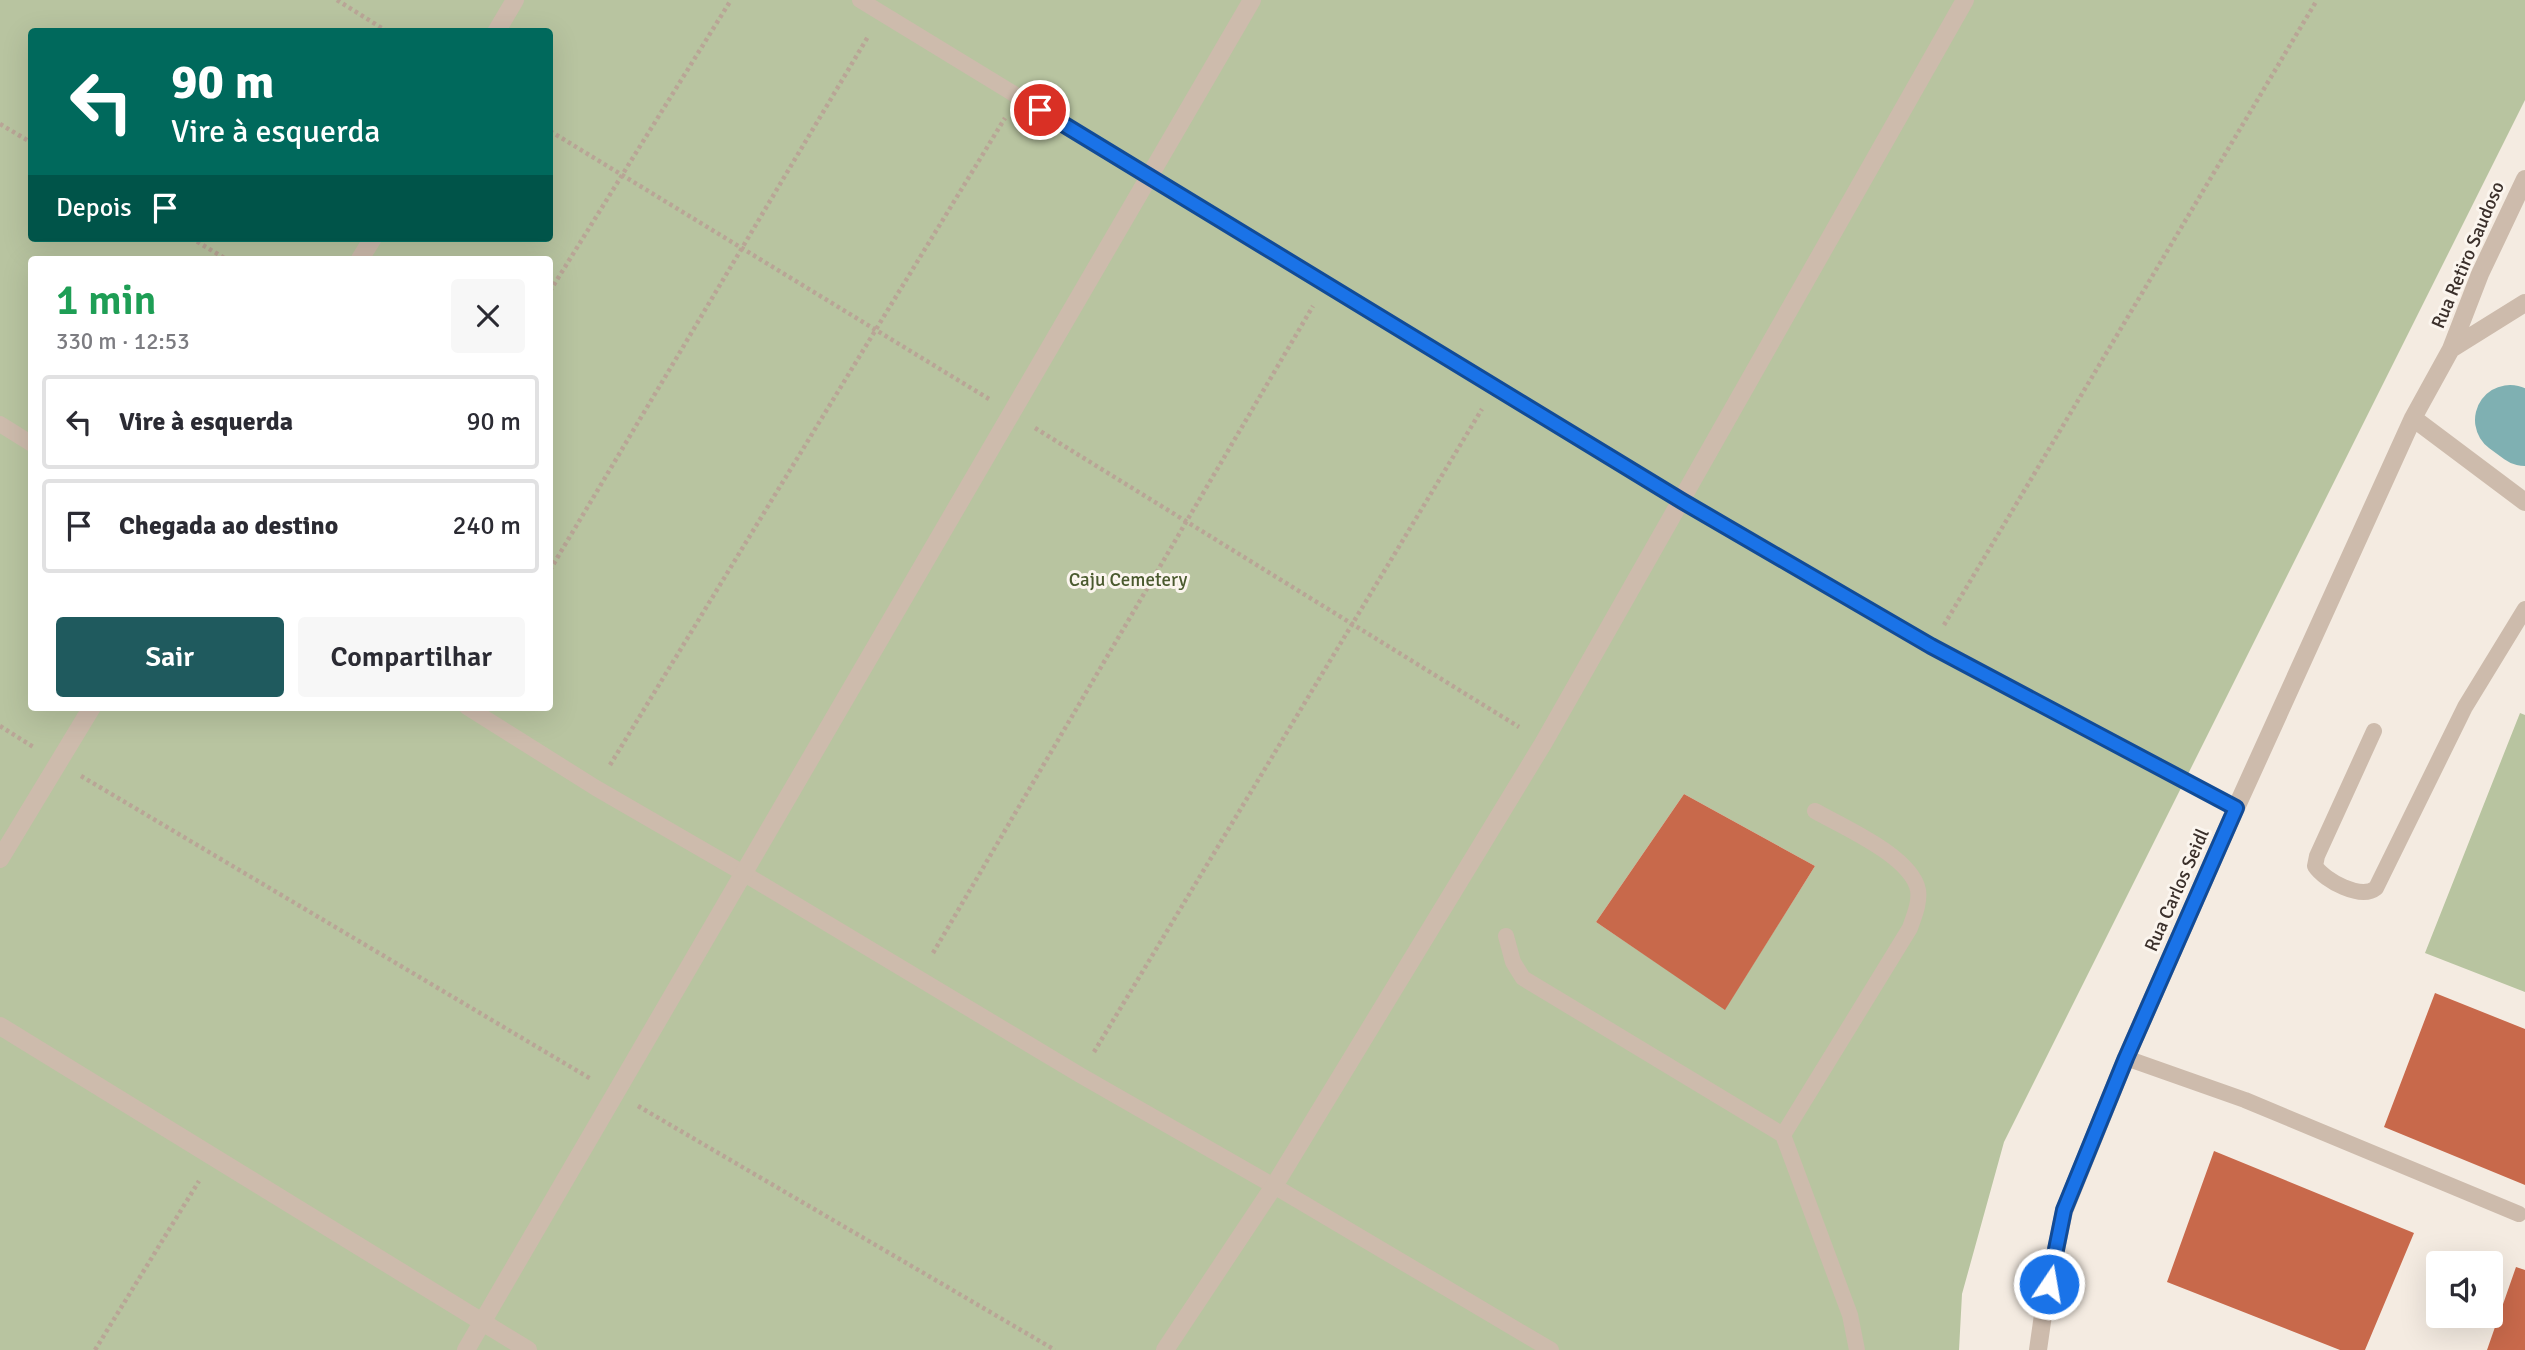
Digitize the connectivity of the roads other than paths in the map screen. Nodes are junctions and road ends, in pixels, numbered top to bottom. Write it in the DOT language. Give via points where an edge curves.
graph roads {
  1 [pos="515,0"];
  2 [pos="860,0"];
  3 [pos="1252,0"];
  4 [pos="1965,0"];
  5 [pos="498,28"];
  6 [pos="1149,176"];
  7 [pos="2525,179"];
  8 [pos="2525,303"];
  9 [pos="2451,349"];
  10 [pos="2413,418"];
  11 [pos="0,424"];
  12 [pos="28,442"];
  13 [pos="1682,501"];
  14 [pos="2525,502"];
  15 [pos="2525,609"];
  16 [pos="89,711"];
  17 [pos="473,711"];
  18 [pos="2374,731"];
  19 [pos="2236,808"];
  20 [pos="1815,811"];
  21 [pos="0,859"];
  22 [pos="743,873"];
  23 [pos="1506,936"];
  24 [pos="0,1026"];
  25 [pos="2126,1058"];
  26 [pos="1783,1135"];
  27 [pos="1274,1186"];
  28 [pos="2519,1213"];
  29 [pos="483,1321"];
  30 [pos="466,1350"];
  31 [pos="528,1350"];
  32 [pos="1165,1350"];
  33 [pos="1551,1350"];
  34 [pos="1857,1350"];
  35 [pos="2038,1350"];
  1 -- 5 [label="street"];
  2 -- 6 [label="lane"];
  3 -- 6 [label="street"];
  4 -- 13 [label="street"];
  6 -- 13 [label="lane"];
  6 -- 22 [label="street"];
  7 -- 9 [label="street, Rua Retiro Saudoso"];
  8 -- 9 [label="street"];
  9 -- 10 [label="street, Rua Carlos Seidl"];
  10 -- 14 [label="street"];
  10 -- 19 [label="street, Rua Carlos Seidl"];
  11 -- 12 [label="lane"];
  13 -- 19 [label="lane" via="1931,646"];
  13 -- 27 [label="street" via="1544,742"];
  15 -- 18 [label="lane" via="2465,707 2376,888 2361,894 2322,876 2315,866"];
  16 -- 21 [label="street"];
  17 -- 22 [label="lane"];
  19 -- 25 [label="street, Rua Carlos Seidl"];
  20 -- 26 [label="lane" via="1896,859 1914,877 1917,909 1910,928"];
  22 -- 27 [label="lane"];
  22 -- 29 [label="street"];
  23 -- 26 [label="lane" via="1523,978"];
  24 -- 29 [label="street"];
  25 -- 28 [label="lane" via="2245,1100"];
  25 -- 35 [label="street, Rua Carlos Seidl" via="2064,1210"];
  26 -- 34 [label="lane" via="1850,1315"];
  27 -- 32 [label="street"];
  27 -- 33 [label="lane"];
  29 -- 30 [label="street"];
  29 -- 31 [label="street"];
}
